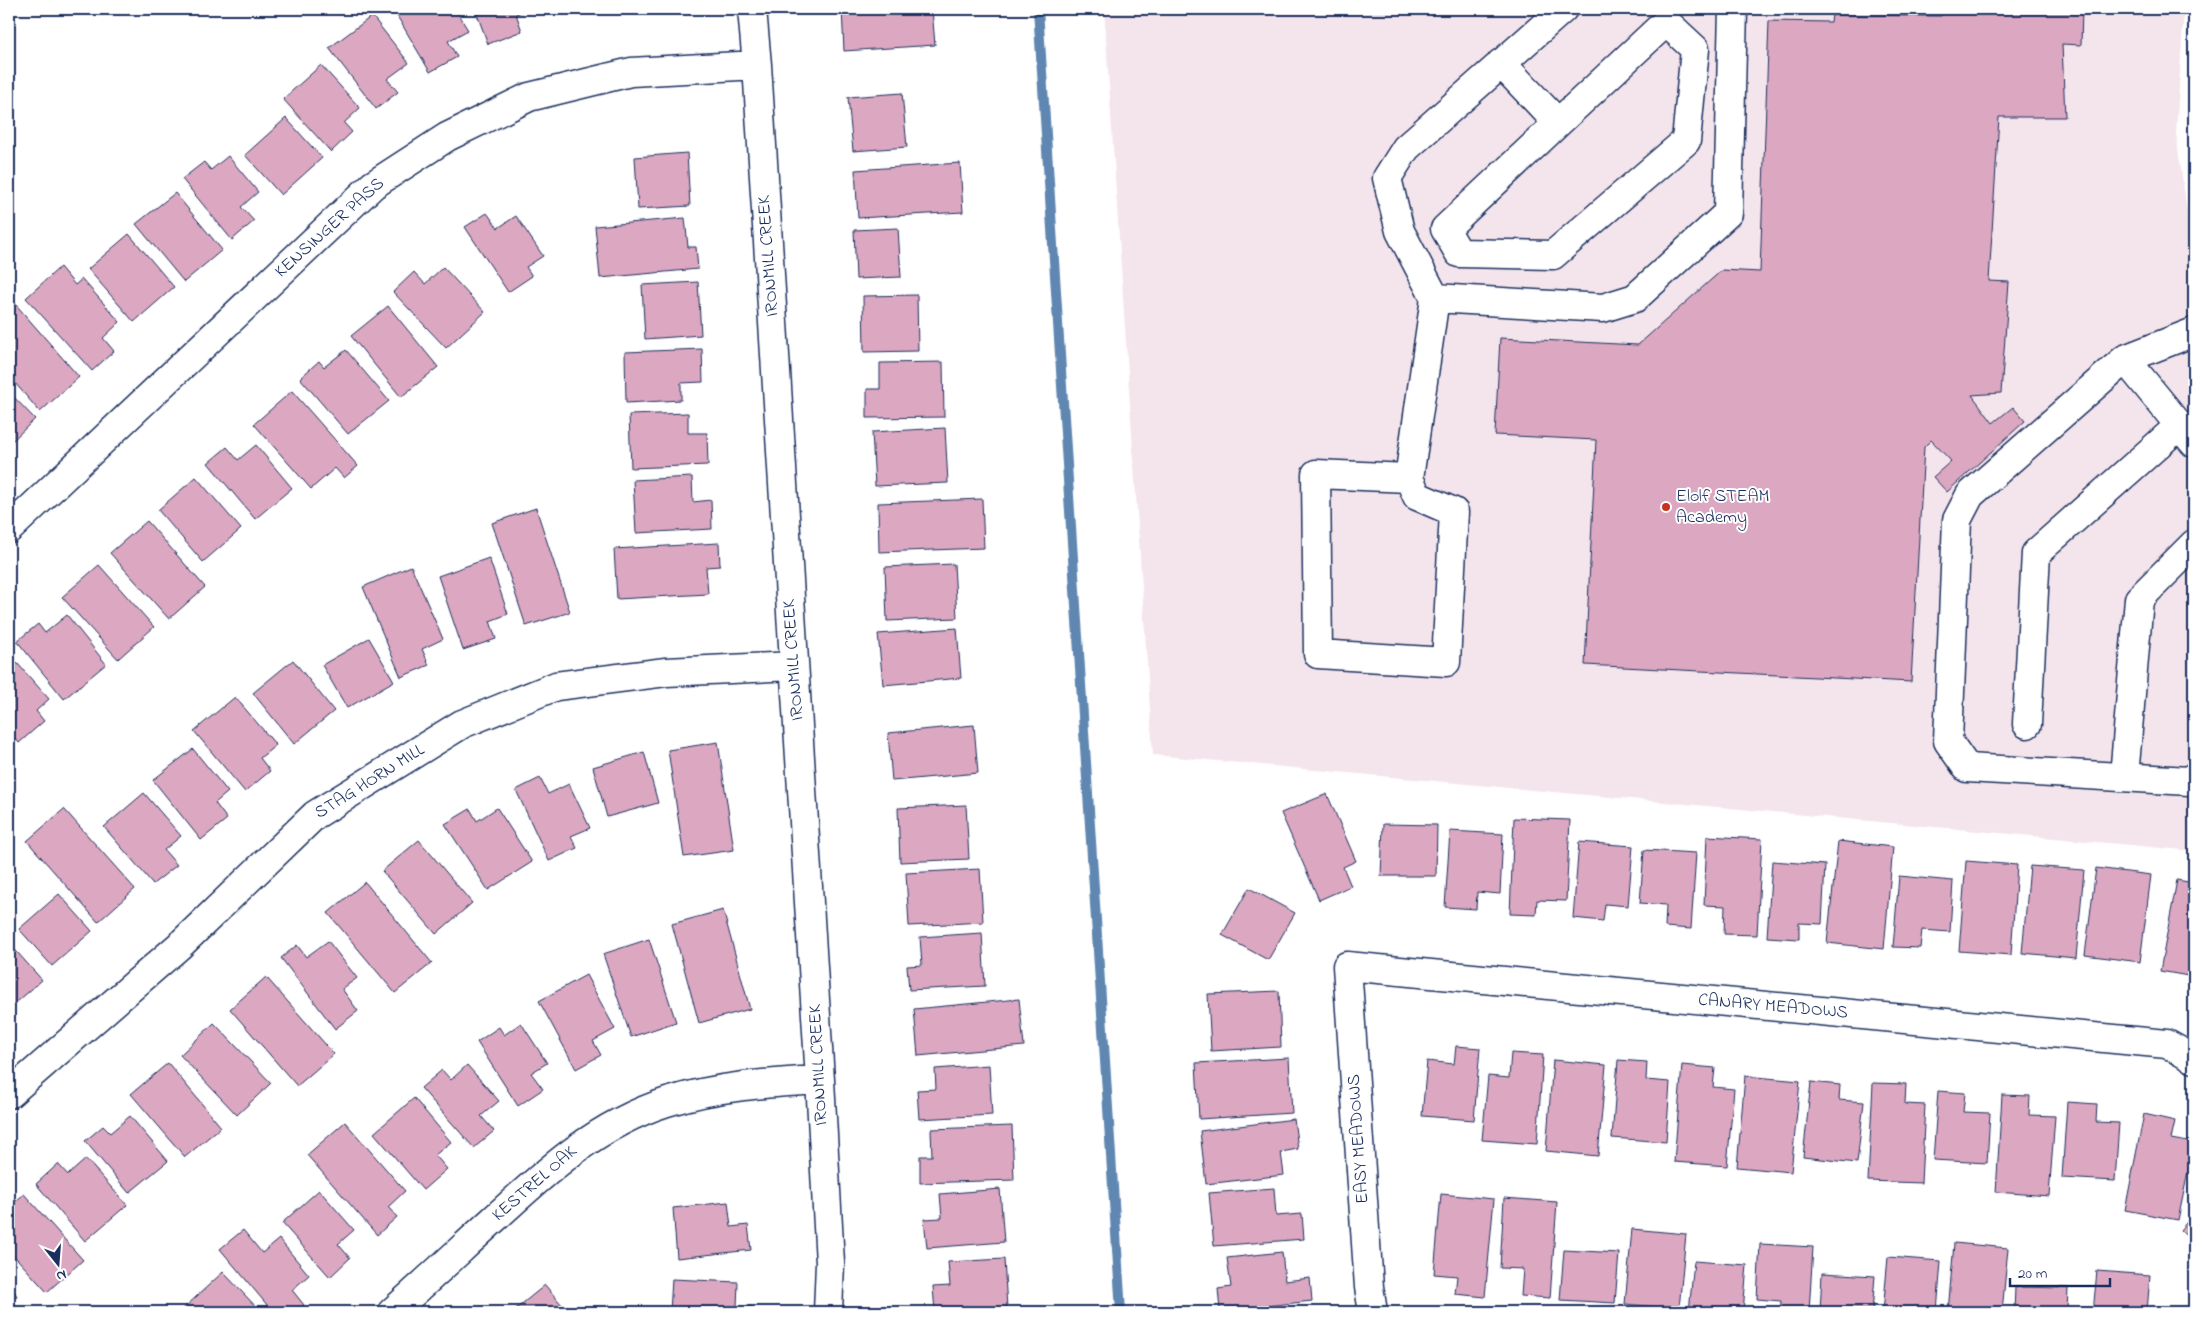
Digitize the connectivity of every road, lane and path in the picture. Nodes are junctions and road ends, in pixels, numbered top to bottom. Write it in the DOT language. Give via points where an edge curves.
graph roads {
  1 [pos="752,9"];
  2 [pos="1563,9"];
  3 [pos="1734,9"];
  4 [pos="1501,63"];
  5 [pos="757,65"];
  6 [pos="1558,123"];
  7 [pos="1435,298"];
  8 [pos="2194,332"];
  9 [pos="2125,359"];
  10 [pos="2187,434"];
  11 [pos="1409,478"];
  12 [pos="9,529"];
  13 [pos="2194,544"];
  14 [pos="794,666"];
  15 [pos="2027,724"];
  16 [pos="2194,776"];
  17 [pos="2124,777"];
  18 [pos="1347,966"];
  19 [pos="2194,1059"];
  20 [pos="820,1080"];
  21 [pos="9,1094"];
  22 [pos="392,1312"];
  23 [pos="828,1312"];
  24 [pos="1373,1312"];
  1 -- 5 [label="street, IRONMILL CREEK"];
  2 -- 4 [label="street"];
  3 -- 7 [label="street" via="1728,213 1635,298 1603,308"];
  4 -- 6 [label="street"];
  4 -- 7 [label="street" via="1406,148 1387,178 1400,232"];
  5 -- 12 [label="street, KENSINGER PASS" via="631,72 529,96 447,137 373,185"];
  5 -- 14 [label="street, IRONMILL CREEK"];
  6 -- 6 [label="street" via="1666,22 1695,48 1686,140 1553,255 1459,252 1445,229"];
  7 -- 11 [label="street"];
  8 -- 9 [label="street"];
  9 -- 10 [label="street"];
  9 -- 17 [label="street" via="1970,495 1957,520 1948,741 1967,768"];
  10 -- 15 [label="street" via="2036,554"];
  11 -- 11 [label="street" via="1316,474 1318,654 1446,662 1454,512 1417,496"];
  13 -- 17 [label="street" via="2140,599"];
  14 -- 20 [label="street, IRONMILL CREEK"];
  14 -- 21 [label="street, STAG HORN MILL" via="666,672 556,686 462,724 315,815 179,946"];
  16 -- 17 [label="street" via="2189,781"];
  18 -- 19 [label="street, CANARY MEADOWS" via="2167,1044"];
  18 -- 24 [label="street, EASY MEADOWS"];
  20 -- 22 [label="street, KESTREL OAK" via="734,1086 666,1102 586,1141 551,1167"];
  20 -- 23 [label="street, IRONMILL CREEK" via="830,1263"];
}
